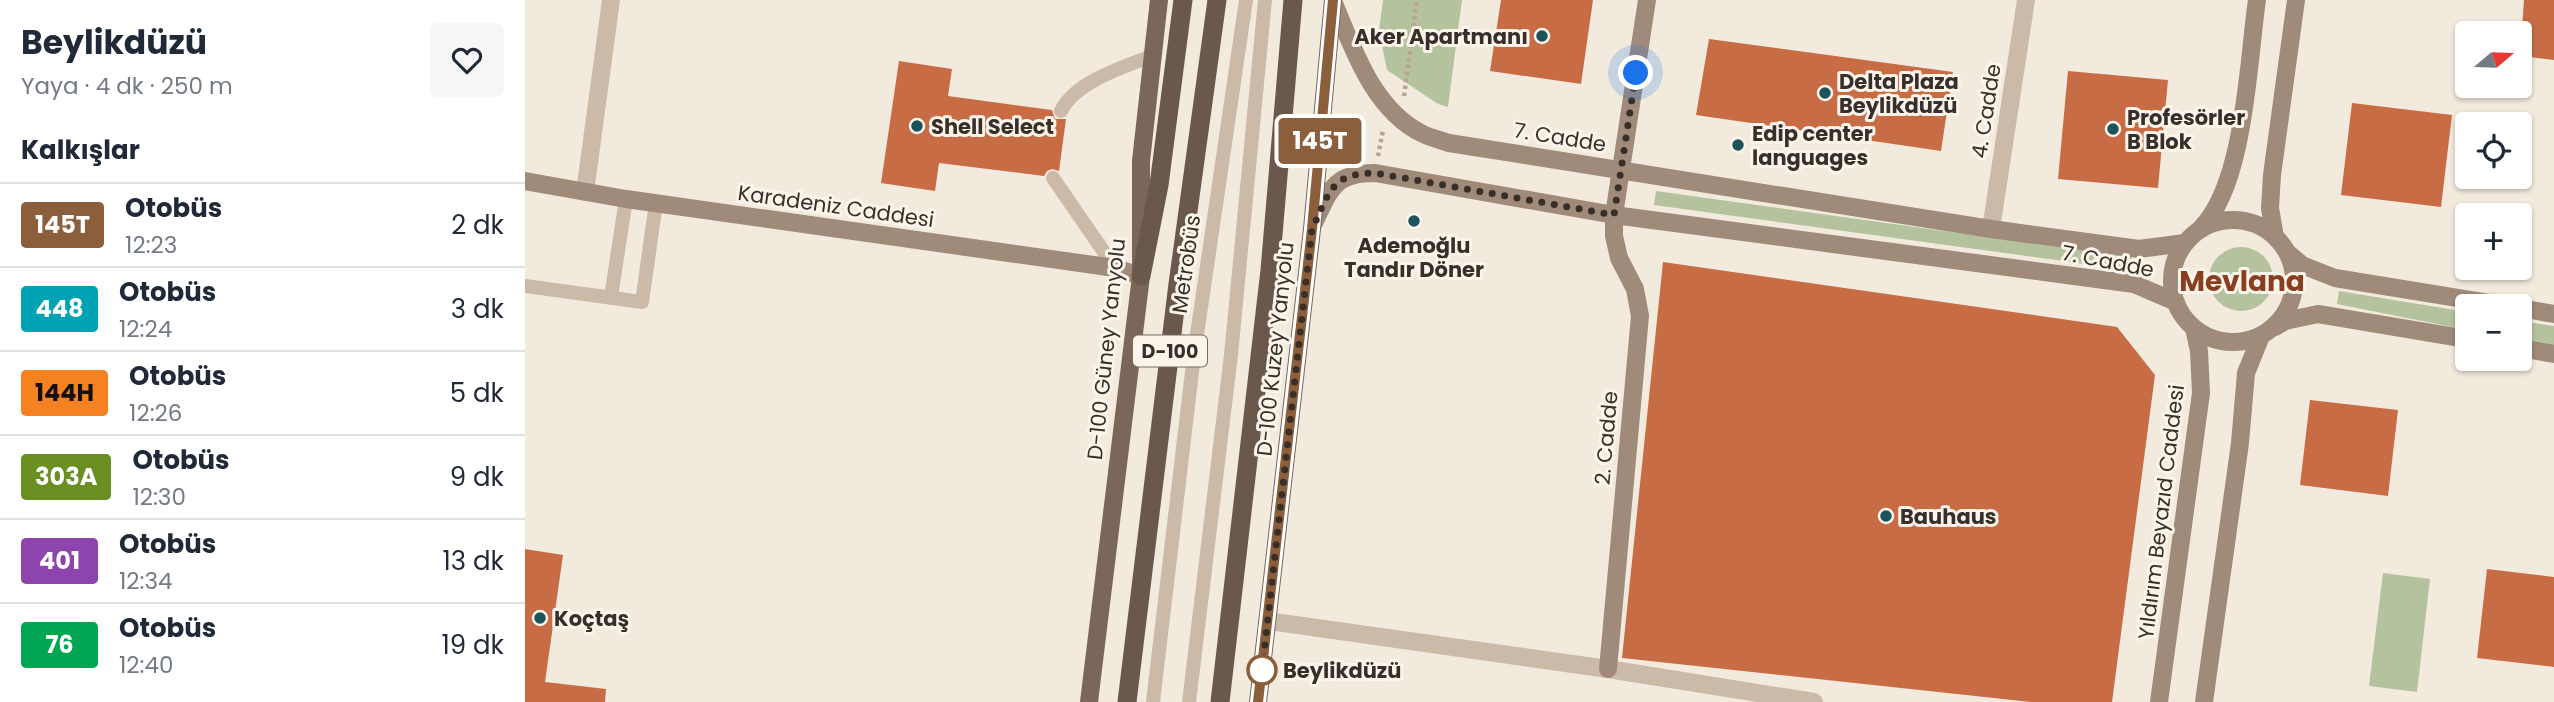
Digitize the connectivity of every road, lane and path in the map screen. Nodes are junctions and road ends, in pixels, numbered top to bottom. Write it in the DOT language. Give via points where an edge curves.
graph roads {
  1 [pos="611,0"];
  2 [pos="1159,0"];
  3 [pos="1183,0"];
  4 [pos="1217,0"];
  5 [pos="1246,0"];
  6 [pos="1265,0"];
  7 [pos="1293,0"];
  8 [pos="1333,0"];
  9 [pos="1417,0"];
  10 [pos="1647,0"];
  11 [pos="2026,0"];
  12 [pos="2257,0"];
  13 [pos="2296,0"];
  14 [pos="1152,55"];
  15 [pos="1061,111"];
  16 [pos="1392,111"];
  17 [pos="1622,170"];
  18 [pos="1375,173"];
  19 [pos="1053,178"];
  20 [pos="525,181"];
  21 [pos="585,192"];
  22 [pos="626,199"];
  23 [pos="656,203"];
  24 [pos="1614,215"];
  25 [pos="1312,229"];
  26 [pos="1991,229"];
  27 [pos="2275,237"];
  28 [pos="2191,238"];
  29 [pos="2288,253"];
  30 [pos="1115,268"];
  31 [pos="1141,276"];
  32 [pos="525,286"];
  33 [pos="611,297"];
  34 [pos="2455,298"];
  35 [pos="2176,302"];
  36 [pos="2532,310"];
  37 [pos="2554,314"];
  38 [pos="2194,328"];
  39 [pos="2268,332"];
  40 [pos="2455,337"];
  41 [pos="2532,350"];
  42 [pos="2554,354"];
  43 [pos="1268,621"];
  44 [pos="1608,669"];
  45 [pos="1089,702"];
  46 [pos="1127,702"];
  47 [pos="1153,702"];
  48 [pos="1189,702"];
  49 [pos="1220,702"];
  50 [pos="1258,702"];
  51 [pos="1814,702"];
  52 [pos="2159,702"];
  53 [pos="2204,702"];
  1 -- 21 [label="street"];
  2 -- 14 [label="main road, D-100 Güney Yanyolu"];
  3 -- 31 [label="highway" via="1159,185"];
  4 -- 46 [label="highway, D-100"];
  5 -- 47 [label="lane, Metrobüs" via="1194,355"];
  6 -- 48 [label="lane" via="1231,355"];
  7 -- 49 [label="highway" via="1270,270"];
  8 -- 16 [label="main road, 7. Cadde" via="1377,93"];
  8 -- 25 [label="main road, D-100 Kuzey Yanyolu"];
  9 -- 16 [label="path" via="1405,95"];
  10 -- 17 [label="main road"];
  11 -- 26 [label="street, 4. Cadde"];
  12 -- 28 [label="main road" via="2238,150 2218,205"];
  13 -- 27 [label="main road" via="2271,175"];
  14 -- 15 [label="lane" via="1083,88 1067,99"];
  14 -- 31 [label="main road, D-100 Güney Yanyolu" via="1141,161"];
  16 -- 17 [label="main road, 7. Cadde" via="1422,134 1450,143"];
  16 -- 18 [label="path" via="1383,130"];
  17 -- 24 [label="main road, 2. Cadde"];
  17 -- 26 [label="main road, 7. Cadde"];
  18 -- 24 [label="main road, 7. Cadde"];
  18 -- 25 [label="main road, 7. Cadde" via="1343,177 1331,189"];
  19 -- 30 [label="lane"];
  20 -- 21 [label="main road, Karadeniz Caddesi"];
  21 -- 22 [label="main road, Karadeniz Caddesi"];
  22 -- 23 [label="main road, Karadeniz Caddesi"];
  22 -- 33 [label="lane"];
  23 -- 30 [label="main road, Karadeniz Caddesi"];
  23 -- 33 [label="lane" via="642,302"];
  24 -- 35 [label="main road, 7. Cadde" via="2134,284"];
  24 -- 44 [label="main road, 2. Cadde" via="1619,258 1635,289 1640,316"];
  25 -- 43 [label="main road, D-100 Kuzey Yanyolu"];
  26 -- 28 [label="main road, 7. Cadde" via="2139,249"];
  27 -- 28 [label="main road" via="2245,221 2228,220 2211,224"];
  27 -- 29 [label="main road"];
  28 -- 35 [label="main road" via="2173,271"];
  29 -- 34 [label="main road" via="2302,265 2335,278"];
  29 -- 39 [label="main road" via="2294,293 2287,312"];
  30 -- 31 [label="main road, Karadeniz Caddesi"];
  31 -- 45 [label="main road, D-100 Güney Yanyolu"];
  32 -- 33 [label="lane"];
  35 -- 38 [label="main road"];
  36 -- 37 [label="main road"];
  38 -- 39 [label="main road" via="2225,342 2242,342"];
  38 -- 52 [label="main road, Yıldırım Beyazıd Caddesi" via="2201,393"];
  39 -- 40 [label="main road" via="2285,321 2318,314"];
  39 -- 53 [label="main road" via="2246,373"];
  41 -- 42 [label="main road"];
  43 -- 44 [label="street"];
  43 -- 50 [label="main road, D-100 Kuzey Yanyolu"];
  44 -- 51 [label="street"];
}
